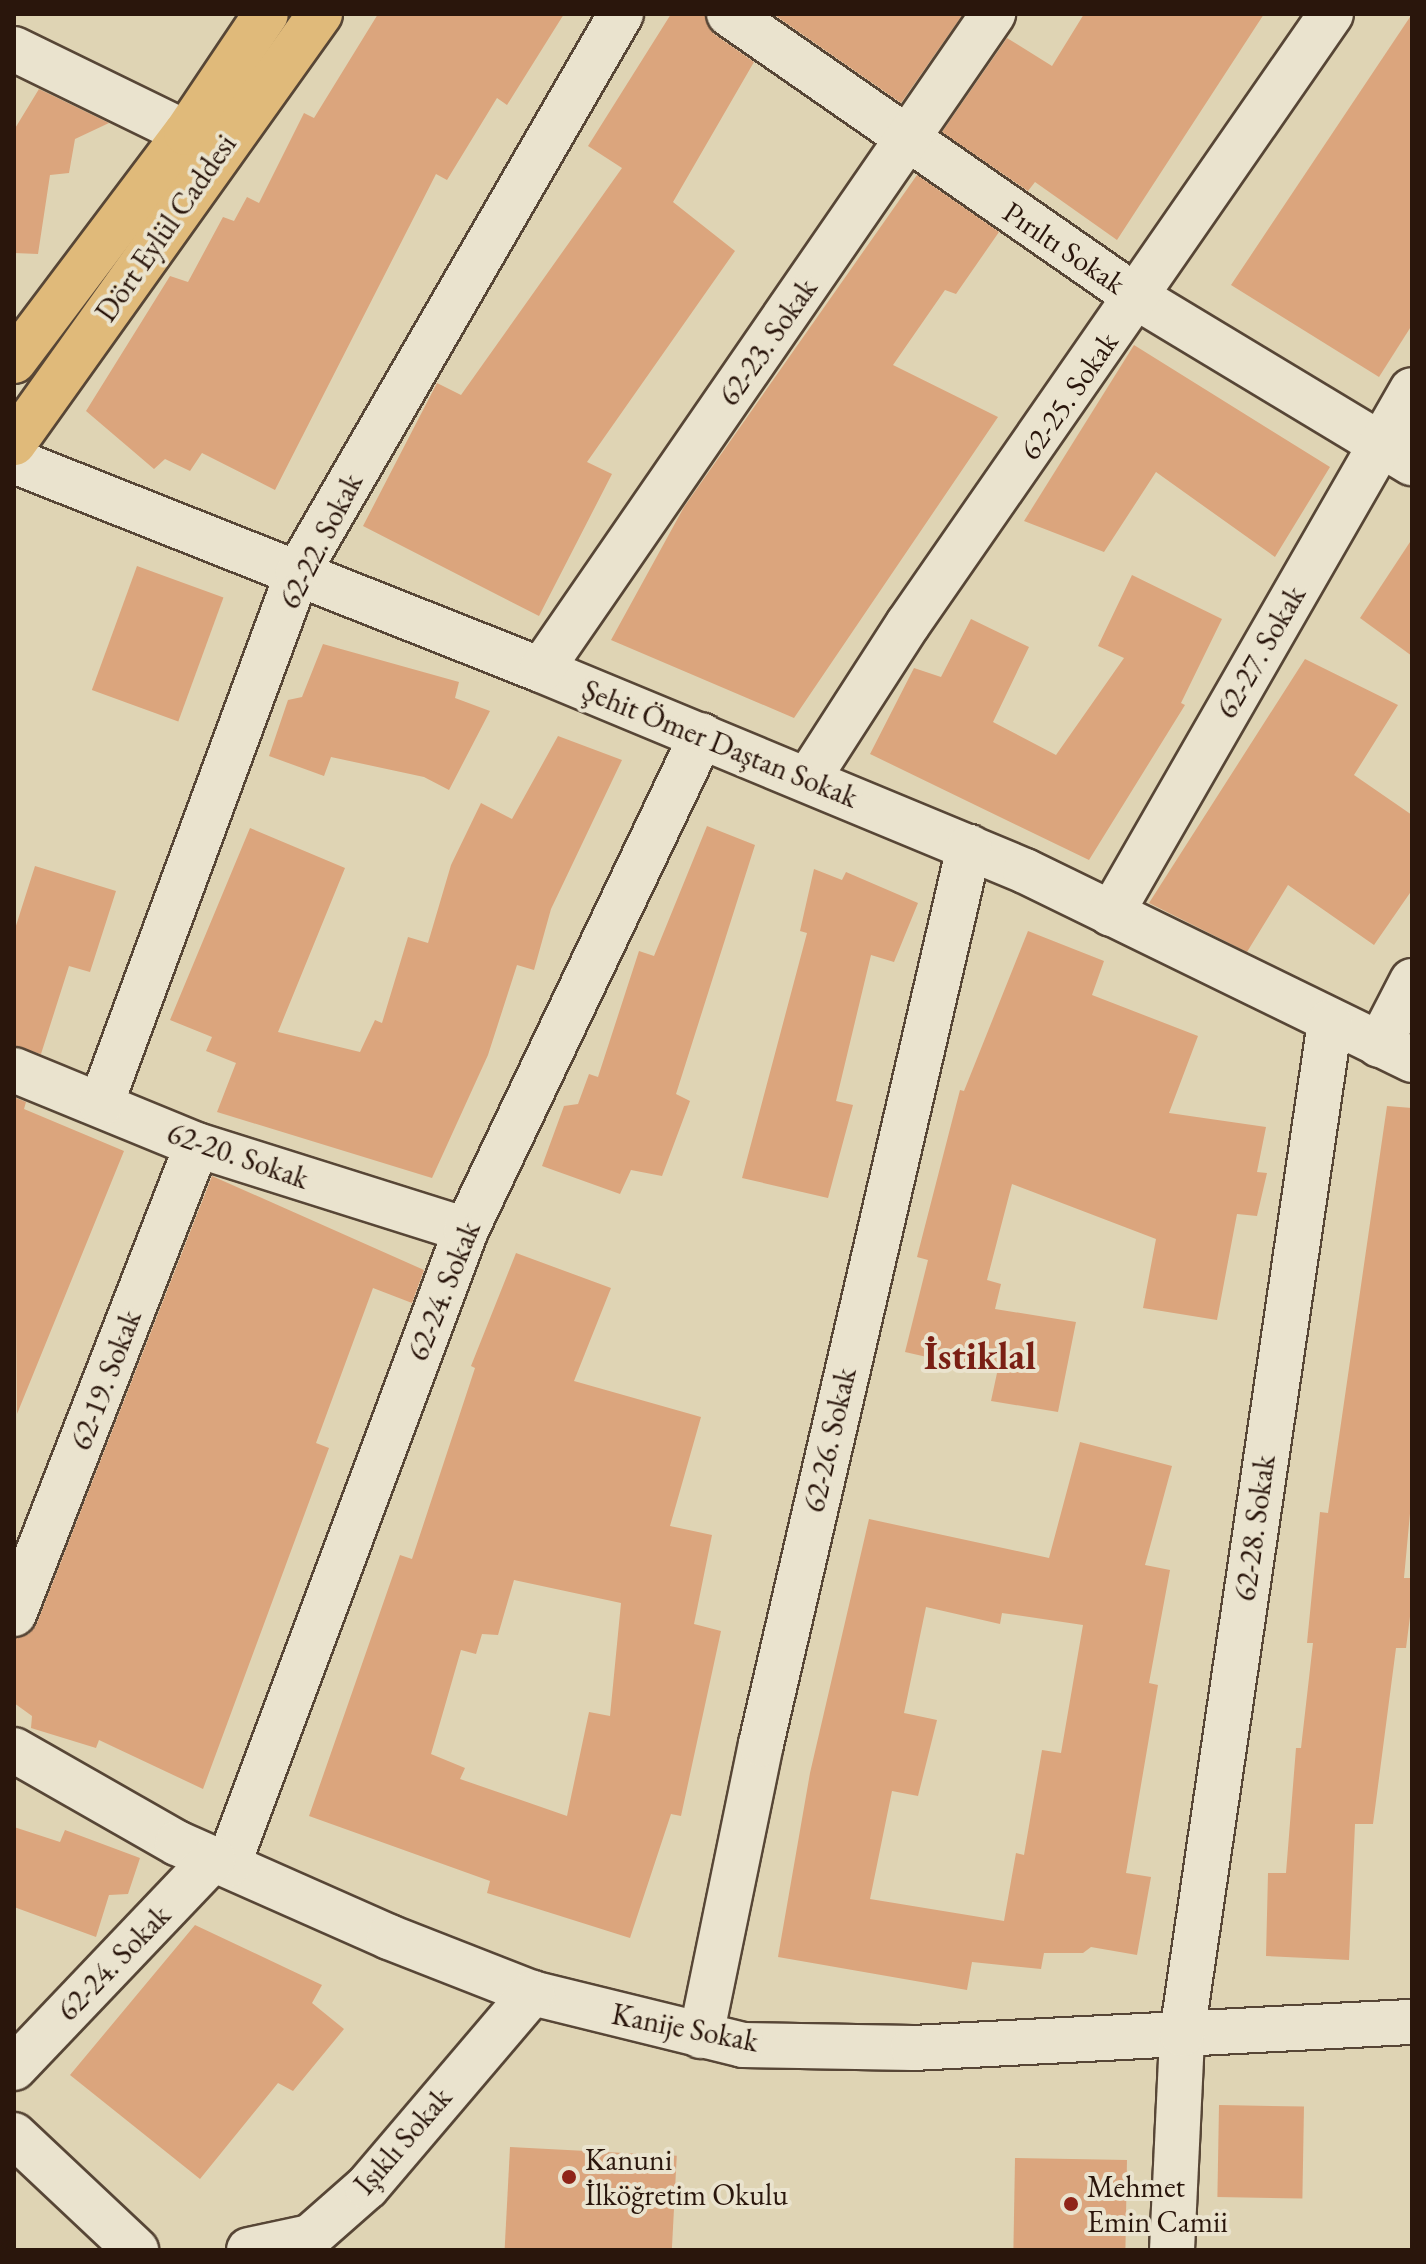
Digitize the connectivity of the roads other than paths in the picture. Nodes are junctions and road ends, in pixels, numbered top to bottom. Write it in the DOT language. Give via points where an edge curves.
graph roads {
  1 [pos="266,14"];
  2 [pos="320,14"];
  3 [pos="621,14"];
  4 [pos="729,14"];
  5 [pos="993,14"];
  6 [pos="1331,14"];
  7 [pos="14,49"];
  8 [pos="186,133"];
  9 [pos="906,142"];
  10 [pos="1138,298"];
  11 [pos="14,361"];
  12 [pos="1412,390"];
  13 [pos="14,443"];
  14 [pos="1397,453"];
  15 [pos="14,461"];
  16 [pos="298,572"];
  17 [pos="541,670"];
  18 [pos="702,735"];
  19 [pos="808,779"];
  20 [pos="969,847"];
  21 [pos="1111,914"];
  22 [pos="1412,981"];
  23 [pos="1330,1022"];
  24 [pos="1396,1052"];
  25 [pos="14,1070"];
  26 [pos="101,1104"];
  27 [pos="197,1145"];
  28 [pos="466,1230"];
  29 [pos="14,1614"];
  30 [pos="14,1750"];
  31 [pos="221,1862"];
  32 [pos="532,1993"];
  33 [pos="1412,2022"];
  34 [pos="1182,2034"];
  35 [pos="701,2036"];
  36 [pos="14,2068"];
  37 [pos="14,2135"];
  38 [pos="312,2244"];
  39 [pos="136,2250"];
  40 [pos="249,2250"];
  41 [pos="1172,2250"];
  1 -- 8 [label="main road, Dört Eylül Caddesi"];
  2 -- 13 [label="main road, Dört Eylül Caddesi"];
  3 -- 16 [label="street, 62-22. Sokak"];
  4 -- 9 [label="street, Pırıltı Sokak"];
  5 -- 9 [label="street, 62-23. Sokak"];
  6 -- 10 [label="street, 62-25. Sokak"];
  7 -- 8 [label="street"];
  8 -- 11 [label="main road, Dört Eylül Caddesi"];
  9 -- 10 [label="street, Pırıltı Sokak"];
  9 -- 17 [label="street, 62-23. Sokak"];
  10 -- 14 [label="street, Pırıltı Sokak"];
  10 -- 19 [label="street, 62-25. Sokak" via="908,624"];
  12 -- 14 [label="street, 62-27. Sokak"];
  14 -- 21 [label="street, 62-27. Sokak"];
  15 -- 16 [label="street, Şehit Ömer Daştan Sokak"];
  16 -- 17 [label="street, Şehit Ömer Daştan Sokak"];
  16 -- 26 [label="street, 62-22. Sokak"];
  17 -- 18 [label="street, Şehit Ömer Daştan Sokak"];
  18 -- 19 [label="street, Şehit Ömer Daştan Sokak"];
  18 -- 28 [label="street, 62-24. Sokak"];
  19 -- 20 [label="street, Şehit Ömer Daştan Sokak"];
  20 -- 21 [label="street, Şehit Ömer Daştan Sokak"];
  20 -- 35 [label="street, 62-26. Sokak" via="761,1744"];
  21 -- 23 [label="street, Şehit Ömer Daştan Sokak"];
  22 -- 24 [label="street"];
  23 -- 24 [label="street, Şehit Ömer Daştan Sokak"];
  23 -- 34 [label="street, 62-28. Sokak"];
  25 -- 26 [label="street, 62-20. Sokak"];
  26 -- 27 [label="street, 62-20. Sokak"];
  27 -- 28 [label="street, 62-20. Sokak"];
  27 -- 29 [label="street, 62-19. Sokak"];
  28 -- 31 [label="street, 62-24. Sokak"];
  30 -- 31 [label="street, Kanije Sokak"];
  31 -- 32 [label="street, Kanije Sokak"];
  31 -- 36 [label="street, 62-24. Sokak"];
  32 -- 35 [label="street, Kanije Sokak"];
  32 -- 38 [label="street, Işıklı Sokak"];
  33 -- 34 [label="street, Kanije Sokak"];
  34 -- 35 [label="street, Kanije Sokak" via="913,2048 743,2045"];
  34 -- 41 [label="street, 62-28. Sokak"];
  37 -- 39 [label="street"];
  38 -- 40 [label="street, Işıklı Sokak"];
}
